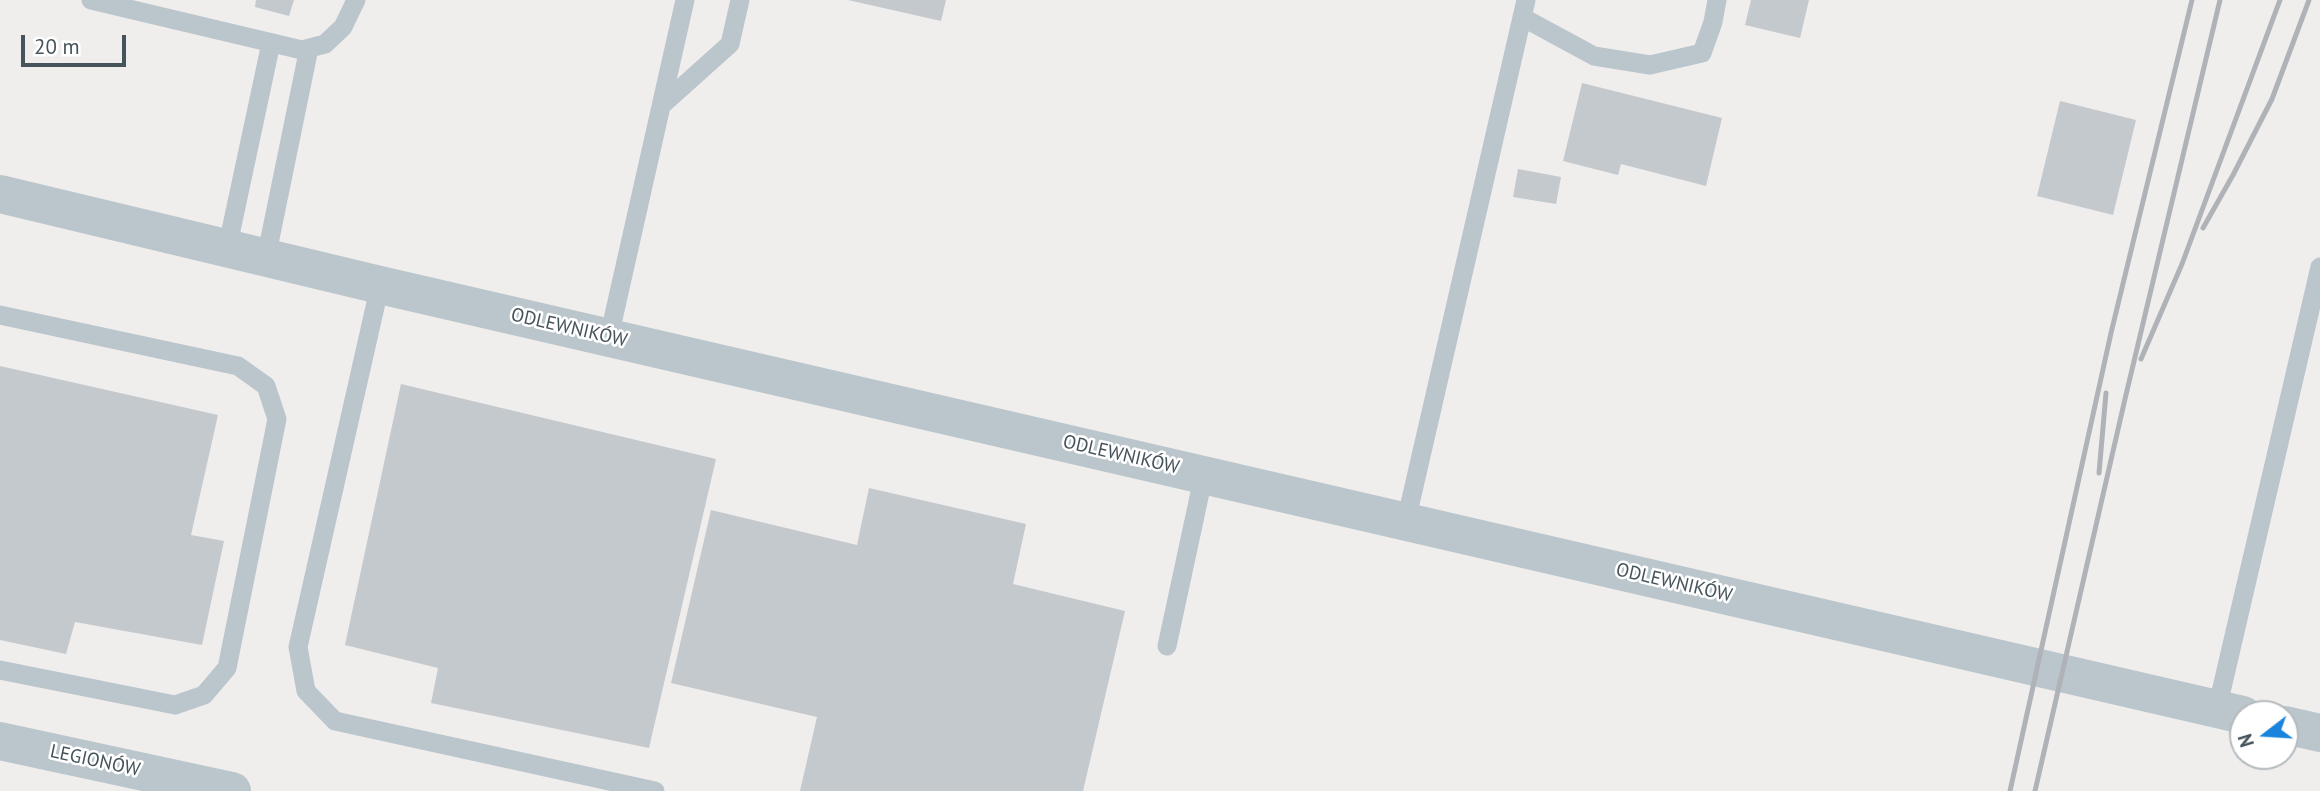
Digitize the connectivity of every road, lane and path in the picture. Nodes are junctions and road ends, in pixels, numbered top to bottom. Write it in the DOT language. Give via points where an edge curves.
graph roads {
  1 [pos="91,0"];
  2 [pos="356,0"];
  3 [pos="685,0"];
  4 [pos="740,0"];
  5 [pos="1717,0"];
  6 [pos="1524,9"];
  7 [pos="271,43"];
  8 [pos="309,48"];
  9 [pos="662,105"];
  10 [pos="0,194"];
  11 [pos="227,249"];
  12 [pos="266,258"];
  13 [pos="2320,267"];
  14 [pos="380,285"];
  15 [pos="0,315"];
  16 [pos="609,337"];
  17 [pos="1204,474"];
  18 [pos="1406,521"];
  19 [pos="1167,646"];
  20 [pos="0,670"];
  21 [pos="2232,700"];
  22 [pos="2229,712"];
  23 [pos="2299,728"];
  24 [pos="2320,733"];
  25 [pos="0,741"];
  26 [pos="232,791"];
  27 [pos="655,791"];
  1 -- 7 [label="lane"];
  2 -- 8 [label="lane" via="343,27 324,44"];
  3 -- 9 [label="lane"];
  4 -- 9 [label="lane" via="730,44"];
  5 -- 6 [label="lane" via="1702,53 1650,65 1594,56"];
  6 -- 18 [label="lane"];
  7 -- 8 [label="lane"];
  7 -- 11 [label="lane"];
  8 -- 12 [label="lane"];
  9 -- 16 [label="lane"];
  10 -- 11 [label="street, ODLEWNIKÓW"];
  11 -- 12 [label="street, ODLEWNIKÓW"];
  12 -- 14 [label="street, ODLEWNIKÓW"];
  13 -- 21 [label="lane"];
  14 -- 16 [label="street, ODLEWNIKÓW"];
  14 -- 27 [label="lane" via="298,647 306,691 335,722"];
  15 -- 20 [label="lane" via="238,366 266,386 277,419 227,668 204,695 175,705"];
  16 -- 17 [label="street, ODLEWNIKÓW"];
  17 -- 18 [label="street, ODLEWNIKÓW"];
  17 -- 19 [label="lane"];
  18 -- 22 [label="street, ODLEWNIKÓW"];
  23 -- 24 [label="street"];
  25 -- 26 [label="street, LEGIONÓW"];
}
